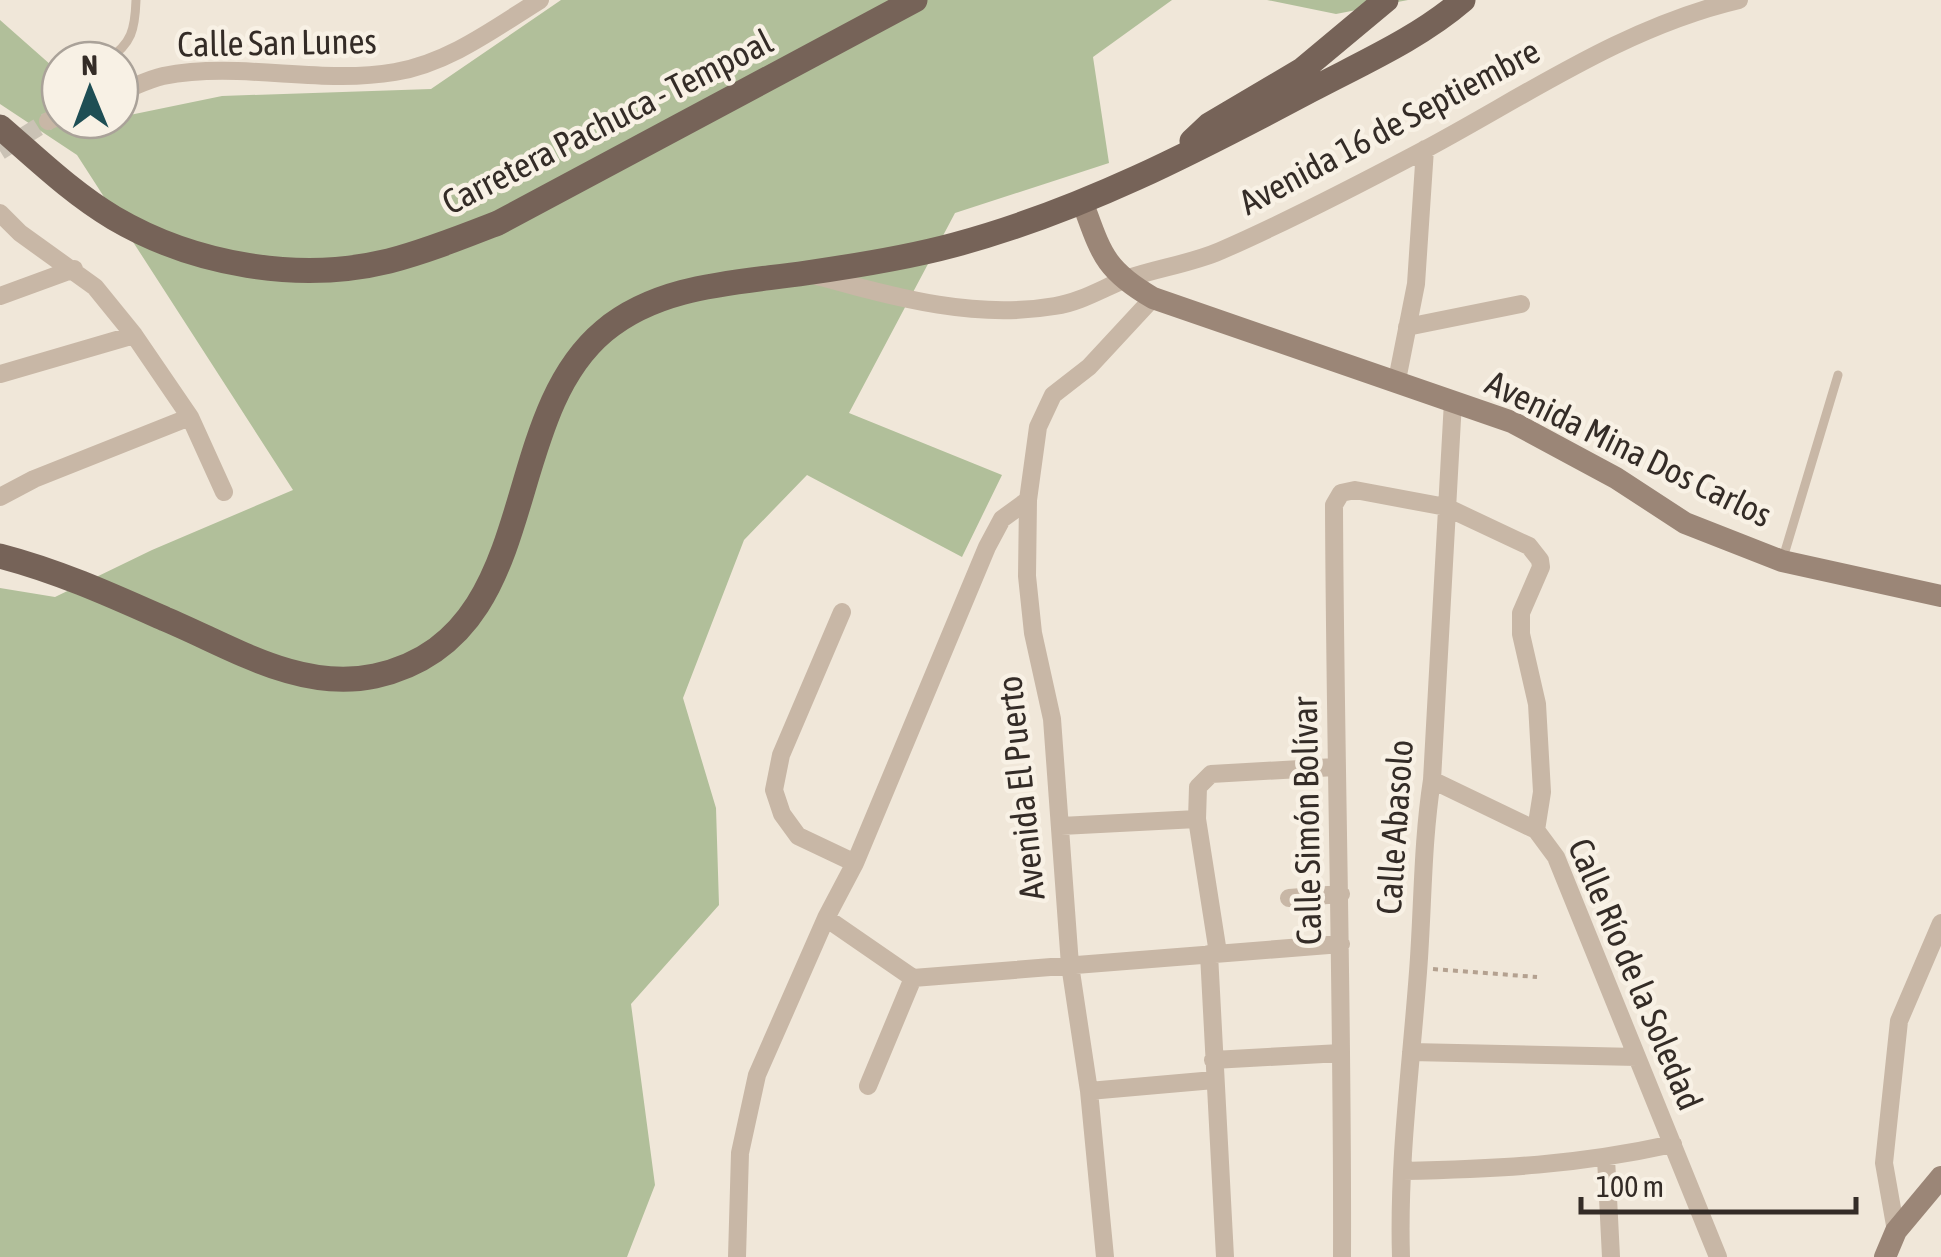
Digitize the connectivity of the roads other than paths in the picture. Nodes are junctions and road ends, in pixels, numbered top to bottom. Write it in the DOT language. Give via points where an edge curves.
graph roads {
  1 [pos="136,0"];
  2 [pos="540,0"];
  3 [pos="915,0"];
  4 [pos="1386,0"];
  5 [pos="1463,0"];
  6 [pos="1738,0"];
  7 [pos="131,40"];
  8 [pos="140,84"];
  9 [pos="0,127"];
  10 [pos="1426,149"];
  11 [pos="1168,166"];
  12 [pos="1082,201"];
  13 [pos="0,214"];
  14 [pos="74,269"];
  15 [pos="807,273"];
  16 [pos="1122,280"];
  17 [pos="0,296"];
  18 [pos="1153,298"];
  19 [pos="1521,304"];
  20 [pos="1407,327"];
  21 [pos="134,336"];
  22 [pos="0,374"];
  23 [pos="1838,375"];
  24 [pos="1396,380"];
  25 [pos="1453,400"];
  26 [pos="190,417"];
  27 [pos="224,492"];
  28 [pos="0,497"];
  29 [pos="1028,500"];
  30 [pos="1446,508"];
  31 [pos="0,556"];
  32 [pos="1782,561"];
  33 [pos="1941,596"];
  34 [pos="842,612"];
  35 [pos="1335,767"];
  36 [pos="1432,780"];
  37 [pos="1198,819"];
  38 [pos="1061,826"];
  39 [pos="1536,830"];
  40 [pos="855,863"];
  41 [pos="1341,894"];
  42 [pos="1289,898"];
  43 [pos="826,918"];
  44 [pos="1941,923"];
  45 [pos="1342,944"];
  46 [pos="1214,954"];
  47 [pos="1070,965"];
  48 [pos="913,978"];
  49 [pos="1412,1052"];
  50 [pos="1341,1053"];
  51 [pos="1637,1057"];
  52 [pos="1214,1070"];
  53 [pos="868,1086"];
  54 [pos="1089,1091"];
  55 [pos="1674,1144"];
  56 [pos="1606,1158"];
  57 [pos="1402,1171"];
  58 [pos="1941,1178"];
  59 [pos="1896,1231"];
  60 [pos="738,1257"];
  61 [pos="1104,1257"];
  62 [pos="1224,1257"];
  63 [pos="1342,1257"];
  64 [pos="1401,1257"];
  65 [pos="1611,1257"];
  66 [pos="1718,1257"];
  67 [pos="1885,1257"];
  1 -- 7 [label="lane"];
  2 -- 8 [label="street, Calle San Lunes" via="440,59 396,72 222,70"];
  3 -- 9 [label="main road, Carretera Pachuca - Tempoal" via="498,223 385,262 268,268 166,242 70,188"];
  4 -- 11 [label="main road" via="1302,70 1208,125"];
  5 -- 11 [label="main road" via="1442,18"];
  6 -- 10 [label="street, Avenida 16 de Septiembre" via="1556,73"];
  10 -- 16 [label="street, Avenida 16 de Septiembre" via="1218,252"];
  10 -- 20 [label="street"];
  11 -- 12 [label="main road"];
  12 -- 15 [label="main road" via="952,246"];
  12 -- 16 [label="street, Avenida Mina Dos Carlos" via="1102,252"];
  13 -- 14 [label="street"];
  14 -- 17 [label="street"];
  14 -- 21 [label="street"];
  15 -- 16 [label="street" via="920,304 1005,310 1058,306"];
  15 -- 31 [label="main road" via="694,288 605,330 573,364 552,408 495,576 447,641 414,664 330,680 276,668 52,570"];
  16 -- 18 [label="street, Avenida Mina Dos Carlos"];
  18 -- 24 [label="street, Avenida Mina Dos Carlos"];
  18 -- 29 [label="street, Avenida El Puerto" via="1089,368 1053,395 1038,427"];
  19 -- 20 [label="street"];
  20 -- 24 [label="street"];
  21 -- 22 [label="street"];
  21 -- 26 [label="street"];
  23 -- 32 [label="lane"];
  24 -- 25 [label="street, Avenida Mina Dos Carlos"];
  25 -- 30 [label="street, Calle Abasolo"];
  25 -- 32 [label="street, Avenida Mina Dos Carlos" via="1512,422 1685,523"];
  26 -- 27 [label="street"];
  26 -- 28 [label="street"];
  29 -- 38 [label="street, Avenida El Puerto" via="1027,576 1052,719"];
  29 -- 40 [label="street" via="1002,519 987,547"];
  30 -- 35 [label="street, Calle Simón Bolívar" via="1354,490 1334,504"];
  30 -- 36 [label="street, Calle Abasolo"];
  30 -- 39 [label="street" via="1529,546 1540,560 1521,614 1536,704 1542,792"];
  32 -- 33 [label="street, Avenida Mina Dos Carlos"];
  34 -- 40 [label="street" via="781,755 774,790 798,836"];
  35 -- 37 [label="street" via="1211,774 1198,788"];
  35 -- 41 [label="street, Calle Simón Bolívar"];
  36 -- 39 [label="street"];
  36 -- 49 [label="street, Calle Abasolo"];
  37 -- 38 [label="street"];
  37 -- 46 [label="street"];
  38 -- 47 [label="street, Avenida El Puerto"];
  39 -- 51 [label="street, Calle Río de la Soledad" via="1556,857"];
  40 -- 43 [label="street"];
  41 -- 42 [label="street"];
  41 -- 45 [label="street, Calle Simón Bolívar"];
  43 -- 48 [label="street"];
  43 -- 60 [label="street" via="757,1075 740,1152"];
  44 -- 59 [label="street" via="1899,1021 1884,1163"];
  45 -- 46 [label="street"];
  45 -- 50 [label="street, Calle Simón Bolívar"];
  46 -- 47 [label="street"];
  46 -- 52 [label="street"];
  47 -- 48 [label="street"];
  47 -- 54 [label="street, Avenida El Puerto"];
  48 -- 53 [label="street"];
  49 -- 51 [label="street"];
  49 -- 57 [label="street, Calle Abasolo"];
  50 -- 52 [label="street"];
  50 -- 63 [label="street, Calle Simón Bolívar"];
  51 -- 55 [label="street, Calle Río de la Soledad"];
  52 -- 54 [label="street"];
  52 -- 62 [label="street"];
  54 -- 61 [label="street, Avenida El Puerto"];
  55 -- 56 [label="street"];
  55 -- 66 [label="street, Calle Río de la Soledad"];
  56 -- 57 [label="street"];
  56 -- 65 [label="street"];
  57 -- 64 [label="street, Calle Abasolo"];
  58 -- 59 [label="street"];
  59 -- 67 [label="street"];
}
